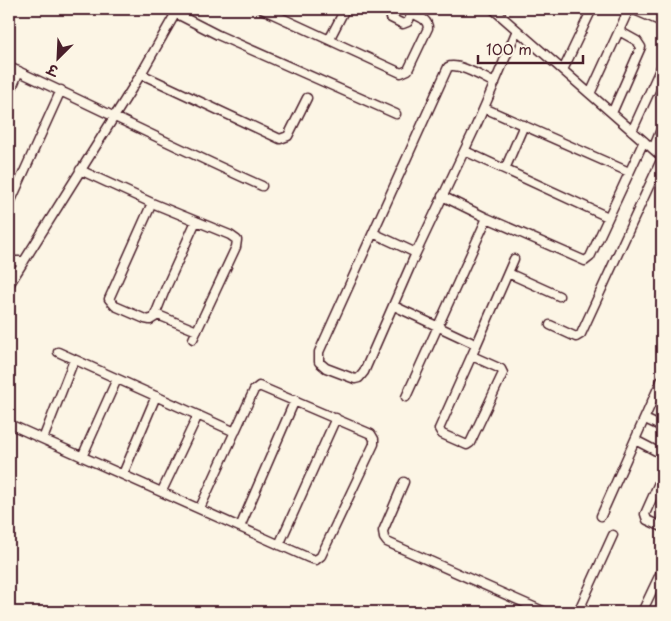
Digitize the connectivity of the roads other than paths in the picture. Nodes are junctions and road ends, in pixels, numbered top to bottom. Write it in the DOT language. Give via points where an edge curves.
graph roads {
  1 [pos="262,9"];
  2 [pos="344,9"];
  3 [pos="394,9"];
  4 [pos="493,9"];
  5 [pos="592,9"];
  6 [pos="630,9"];
  7 [pos="177,11"];
  8 [pos="414,11"];
  9 [pos="662,20"];
  10 [pos="517,30"];
  11 [pos="619,31"];
  12 [pos="329,40"];
  13 [pos="662,65"];
  14 [pos="9,67"];
  15 [pos="563,70"];
  16 [pos="19,72"];
  17 [pos="141,74"];
  18 [pos="495,83"];
  19 [pos="61,90"];
  20 [pos="590,94"];
  21 [pos="9,95"];
  22 [pos="307,98"];
  23 [pos="484,108"];
  24 [pos="612,113"];
  25 [pos="396,114"];
  26 [pos="115,116"];
  27 [pos="524,125"];
  28 [pos="662,127"];
  29 [pos="632,131"];
  30 [pos="644,141"];
  31 [pos="652,148"];
  32 [pos="465,151"];
  33 [pos="662,157"];
  34 [pos="505,169"];
  35 [pos="80,170"];
  36 [pos="629,172"];
  37 [pos="262,186"];
  38 [pos="442,196"];
  39 [pos="152,203"];
  40 [pos="9,205"];
  41 [pos="608,217"];
  42 [pos="487,218"];
  43 [pos="196,221"];
  44 [pos="373,233"];
  45 [pos="416,253"];
  46 [pos="514,259"];
  47 [pos="9,261"];
  48 [pos="24,261"];
  49 [pos="508,273"];
  50 [pos="9,286"];
  51 [pos="559,296"];
  52 [pos="394,306"];
  53 [pos="156,315"];
  54 [pos="550,325"];
  55 [pos="439,327"];
  56 [pos="197,331"];
  57 [pos="193,339"];
  58 [pos="476,346"];
  59 [pos="58,352"];
  60 [pos="472,356"];
  61 [pos="74,360"];
  62 [pos="117,379"];
  63 [pos="661,383"];
  64 [pos="156,396"];
  65 [pos="406,397"];
  66 [pos="295,400"];
  67 [pos="198,415"];
  68 [pos="336,418"];
  69 [pos="645,419"];
  70 [pos="9,424"];
  71 [pos="662,427"];
  72 [pos="235,432"];
  73 [pos="42,439"];
  74 [pos="635,440"];
  75 [pos="662,454"];
  76 [pos="82,457"];
  77 [pos="123,474"];
  78 [pos="662,476"];
  79 [pos="404,482"];
  80 [pos="162,491"];
  81 [pos="653,495"];
  82 [pos="662,499"];
  83 [pos="200,508"];
  84 [pos="601,516"];
  85 [pos="240,527"];
  86 [pos="662,527"];
  87 [pos="613,535"];
  88 [pos="279,545"];
  89 [pos="662,570"];
  90 [pos="545,612"];
  91 [pos="578,612"];
  92 [pos="642,612"];
  1 -- 12 [label="street"];
  2 -- 12 [label="street"];
  3 -- 8 [label="street" via="391,18 403,24 408,22"];
  4 -- 10 [label="street"];
  5 -- 15 [label="street"];
  6 -- 9 [label="street"];
  6 -- 11 [label="street"];
  7 -- 17 [label="street"];
  7 -- 25 [label="street" via="218,35"];
  8 -- 12 [label="street" via="424,19 428,28 408,70 404,72"];
  10 -- 15 [label="street"];
  10 -- 18 [label="street"];
  11 -- 20 [label="street"];
  11 -- 24 [label="street" via="641,47"];
  13 -- 29 [label="street"];
  14 -- 16 [label="street"];
  15 -- 20 [label="street"];
  16 -- 19 [label="street"];
  16 -- 21 [label="street"];
  17 -- 22 [label="street" via="280,139 288,136"];
  17 -- 26 [label="street"];
  18 -- 23 [label="street"];
  18 -- 44 [label="street" via="460,67 448,67"];
  19 -- 26 [label="street"];
  19 -- 40 [label="street"];
  20 -- 24 [label="street"];
  23 -- 27 [label="street"];
  23 -- 32 [label="street"];
  24 -- 29 [label="street"];
  26 -- 35 [label="street"];
  26 -- 37 [label="street"];
  27 -- 34 [label="street"];
  27 -- 36 [label="street"];
  28 -- 31 [label="street"];
  29 -- 30 [label="street"];
  30 -- 31 [label="street"];
  30 -- 36 [label="street"];
  31 -- 33 [label="street"];
  32 -- 34 [label="street"];
  32 -- 38 [label="street"];
  33 -- 54 [label="street" via="581,334 576,337"];
  34 -- 41 [label="street"];
  35 -- 39 [label="street"];
  35 -- 48 [label="street"];
  36 -- 41 [label="street"];
  38 -- 42 [label="street"];
  38 -- 45 [label="street"];
  39 -- 43 [label="street"];
  39 -- 53 [label="street" via="109,299 115,306 145,319 150,320"];
  41 -- 42 [label="street" via="590,257 584,261"];
  42 -- 55 [label="street"];
  43 -- 53 [label="street"];
  43 -- 56 [label="street" via="235,237 237,243"];
  44 -- 45 [label="street"];
  44 -- 52 [label="street" via="319,352 319,362 351,378 359,378"];
  45 -- 52 [label="street"];
  46 -- 49 [label="street"];
  47 -- 48 [label="street"];
  48 -- 50 [label="street"];
  49 -- 51 [label="street"];
  49 -- 58 [label="street"];
  52 -- 55 [label="street"];
  53 -- 56 [label="street"];
  55 -- 58 [label="street"];
  55 -- 65 [label="street"];
  56 -- 57 [label="street"];
  58 -- 60 [label="street"];
  59 -- 61 [label="street"];
  60 -- 60 [label="street" via="501,369 503,373 467,445 442,434 439,429"];
  61 -- 62 [label="street"];
  61 -- 73 [label="street"];
  62 -- 64 [label="street"];
  62 -- 76 [label="street"];
  63 -- 69 [label="street"];
  64 -- 67 [label="street"];
  64 -- 77 [label="street"];
  66 -- 68 [label="street"];
  66 -- 72 [label="street" via="258,386"];
  66 -- 85 [label="street"];
  67 -- 72 [label="street"];
  67 -- 80 [label="street"];
  68 -- 88 [label="street"];
  68 -- 88 [label="street" via="371,434 374,444 318,559 313,560"];
  69 -- 71 [label="street"];
  69 -- 74 [label="street"];
  70 -- 73 [label="street"];
  72 -- 83 [label="street"];
  73 -- 76 [label="street"];
  74 -- 75 [label="street"];
  74 -- 84 [label="street"];
  76 -- 77 [label="street"];
  77 -- 80 [label="street"];
  78 -- 81 [label="street"];
  79 -- 90 [label="street" via="383,531 387,542"];
  80 -- 83 [label="street"];
  81 -- 82 [label="street"];
  81 -- 86 [label="street" via="645,516"];
  83 -- 85 [label="street"];
  85 -- 88 [label="street"];
  87 -- 91 [label="street"];
  89 -- 92 [label="street"];
}
